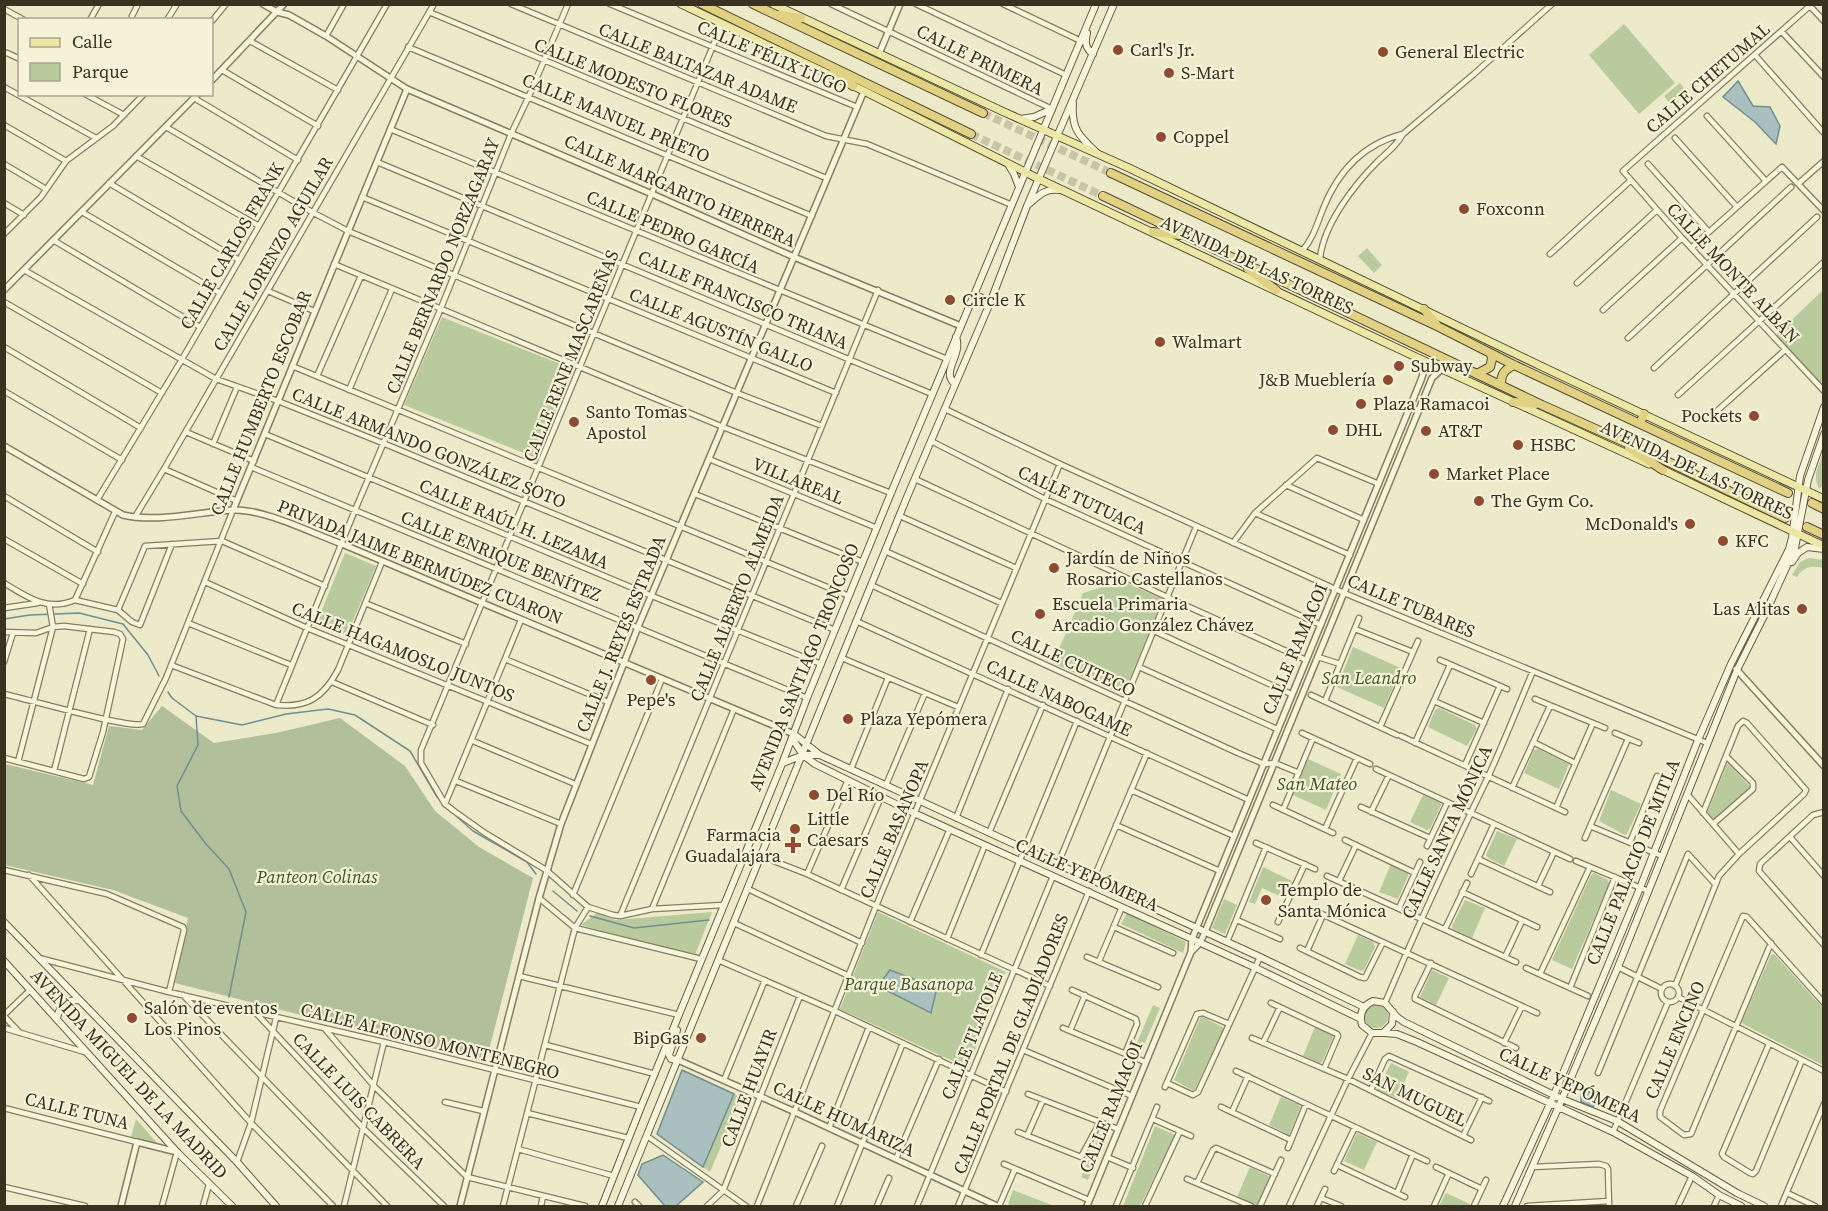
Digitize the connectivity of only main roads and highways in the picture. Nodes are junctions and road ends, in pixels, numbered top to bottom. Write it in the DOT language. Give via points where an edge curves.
graph roads {
  1 [pos="681,4"];
  2 [pos="702,4"];
  3 [pos="753,4"];
  4 [pos="773,4"];
  5 [pos="1114,4"];
  6 [pos="1094,5"];
  7 [pos="772,14"];
  8 [pos="801,18"];
  9 [pos="1090,21"];
  10 [pos="1093,54"];
  11 [pos="823,62"];
  12 [pos="853,86"];
  13 [pos="1073,98"];
  14 [pos="1052,109"];
  15 [pos="983,113"];
  16 [pos="1019,119"];
  17 [pos="1044,129"];
  18 [pos="972,135"];
  19 [pos="1057,135"];
  20 [pos="1099,155"];
  21 [pos="1005,161"];
  22 [pos="1026,172"];
  23 [pos="1111,173"];
  24 [pos="1039,179"];
  25 [pos="1019,188"];
  26 [pos="1065,190"];
  27 [pos="1102,196"];
  28 [pos="1027,206"];
  29 [pos="1153,232"];
  30 [pos="1186,235"];
  31 [pos="1235,258"];
  32 [pos="1276,290"];
  33 [pos="975,294"];
  34 [pos="990,303"];
  35 [pos="1424,309"];
  36 [pos="1438,327"];
  37 [pos="956,337"];
  38 [pos="1491,354"];
  39 [pos="1514,365"];
  40 [pos="1477,374"];
  41 [pos="955,384"];
  42 [pos="1501,385"];
  43 [pos="1513,402"];
  44 [pos="1542,405"];
  45 [pos="1824,407"];
  46 [pos="1644,414"];
  47 [pos="1640,423"];
  48 [pos="1824,434"];
  49 [pos="1610,436"];
  50 [pos="1663,470"];
  51 [pos="1798,487"];
  52 [pos="1806,491"];
  53 [pos="1788,493"];
  54 [pos="1824,499"];
  55 [pos="1812,503"];
  56 [pos="1824,508"];
  57 [pos="1785,518"];
  58 [pos="1807,527"];
  59 [pos="1795,533"];
  60 [pos="1824,535"];
  61 [pos="1824,548"];
  62 [pos="1784,574"];
  63 [pos="791,735"];
  64 [pos="806,745"];
  65 [pos="802,755"];
  66 [pos="820,755"];
  67 [pos="782,764"];
  68 [pos="4,922"];
  69 [pos="4,961"];
  70 [pos="80,1000"];
  71 [pos="683,1004"];
  72 [pos="1364,1007"];
  73 [pos="1393,1012"];
  74 [pos="57,1018"];
  75 [pos="1361,1019"];
  76 [pos="1383,1032"];
  77 [pos="678,1060"];
  78 [pos="1554,1095"];
  79 [pos="1562,1099"];
  80 [pos="1550,1104"];
  81 [pos="1558,1107"];
  82 [pos="232,1206"];
  83 [pos="276,1206"];
  84 [pos="602,1206"];
  85 [pos="618,1206"];
  86 [pos="1503,1206"];
  87 [pos="1515,1206"];
  88 [pos="1741,1206"];
  89 [pos="1764,1206"];
  1 -- 12 [label="main road, AVENIDA DE LAS TORRES"];
  2 -- 11 [label="highway"];
  3 -- 7 [label="highway"];
  4 -- 8 [label="main road, AVENIDA DE LAS TORRES"];
  5 -- 10 [label="main road"];
  6 -- 9 [label="main road"];
  7 -- 8 [label="highway"];
  7 -- 15 [label="highway"];
  8 -- 16 [label="main road, AVENIDA DE LAS TORRES"];
  9 -- 10 [label="main road" via="1085,45"];
  9 -- 14 [label="main road, AVENIDA SANTIAGO TRONCOSO"];
  10 -- 13 [label="main road"];
  11 -- 12 [label="highway"];
  11 -- 18 [label="highway"];
  12 -- 21 [label="main road, AVENIDA DE LAS TORRES"];
  13 -- 19 [label="main road"];
  13 -- 20 [label="main road" via="1077,133"];
  14 -- 16 [label="main road"];
  14 -- 17 [label="main road, AVENIDA SANTIAGO TRONCOSO"];
  16 -- 17 [label="main road, AVENIDA DE LAS TORRES"];
  17 -- 19 [label="main road, AVENIDA DE LAS TORRES"];
  17 -- 22 [label="main road, AVENIDA SANTIAGO TRONCOSO"];
  19 -- 20 [label="main road, AVENIDA DE LAS TORRES"];
  19 -- 24 [label="main road, AVENIDA SANTIAGO TRONCOSO"];
  20 -- 35 [label="main road, AVENIDA DE LAS TORRES"];
  21 -- 22 [label="main road, AVENIDA DE LAS TORRES"];
  21 -- 25 [label="main road"];
  22 -- 24 [label="main road, AVENIDA DE LAS TORRES"];
  22 -- 25 [label="main road, AVENIDA SANTIAGO TRONCOSO"];
  23 -- 36 [label="highway, AVENIDA DE LAS TORRES"];
  24 -- 26 [label="main road, AVENIDA DE LAS TORRES"];
  24 -- 28 [label="main road, AVENIDA SANTIAGO TRONCOSO"];
  25 -- 33 [label="main road, AVENIDA SANTIAGO TRONCOSO"];
  26 -- 28 [label="main road" via="1043,192"];
  26 -- 29 [label="main road, AVENIDA DE LAS TORRES"];
  27 -- 30 [label="highway, AVENIDA DE LAS TORRES"];
  28 -- 34 [label="main road, AVENIDA SANTIAGO TRONCOSO"];
  29 -- 30 [label="highway"];
  29 -- 32 [label="main road, AVENIDA DE LAS TORRES"];
  30 -- 31 [label="highway, AVENIDA DE LAS TORRES"];
  31 -- 32 [label="highway"];
  31 -- 40 [label="highway, AVENIDA DE LAS TORRES"];
  32 -- 43 [label="main road, AVENIDA DE LAS TORRES"];
  33 -- 34 [label="main road"];
  33 -- 37 [label="main road, AVENIDA SANTIAGO TRONCOSO"];
  34 -- 41 [label="main road, AVENIDA SANTIAGO TRONCOSO"];
  35 -- 36 [label="highway"];
  35 -- 46 [label="main road, AVENIDA DE LAS TORRES"];
  36 -- 38 [label="highway, AVENIDA DE LAS TORRES"];
  37 -- 41 [label="main road" via="958,350 949,374"];
  37 -- 63 [label="main road, AVENIDA SANTIAGO TRONCOSO"];
  38 -- 39 [label="highway, AVENIDA DE LAS TORRES"];
  38 -- 40 [label="highway" via="1490,367"];
  39 -- 42 [label="highway" via="1505,371"];
  39 -- 47 [label="highway, AVENIDA DE LAS TORRES"];
  40 -- 42 [label="highway, AVENIDA DE LAS TORRES"];
  41 -- 64 [label="main road, AVENIDA SANTIAGO TRONCOSO"];
  42 -- 44 [label="highway, AVENIDA DE LAS TORRES"];
  43 -- 44 [label="highway"];
  43 -- 50 [label="main road, AVENIDA DE LAS TORRES"];
  44 -- 49 [label="highway, AVENIDA DE LAS TORRES"];
  45 -- 51 [label="main road"];
  46 -- 47 [label="highway"];
  46 -- 51 [label="main road, AVENIDA DE LAS TORRES"];
  47 -- 53 [label="highway, AVENIDA DE LAS TORRES"];
  48 -- 52 [label="main road"];
  49 -- 50 [label="highway"];
  49 -- 57 [label="highway, AVENIDA DE LAS TORRES"];
  50 -- 59 [label="main road, AVENIDA DE LAS TORRES"];
  51 -- 52 [label="main road, AVENIDA DE LAS TORRES"];
  51 -- 59 [label="main road"];
  52 -- 54 [label="main road, AVENIDA DE LAS TORRES"];
  52 -- 59 [label="main road"];
  55 -- 56 [label="highway, AVENIDA DE LAS TORRES"];
  58 -- 60 [label="highway, AVENIDA DE LAS TORRES"];
  59 -- 61 [label="main road, AVENIDA DE LAS TORRES"];
  59 -- 62 [label="main road, CALLE PALACIO DE MITLA"];
  59 -- 78 [label="main road, CALLE PALACIO DE MITLA" via="1698,740"];
  61 -- 62 [label="main road" via="1802,550"];
  62 -- 79 [label="main road, CALLE PALACIO DE MITLA" via="1737,670"];
  63 -- 64 [label="main road, CALLE YEPÓMERA"];
  63 -- 65 [label="main road"];
  63 -- 67 [label="main road, AVENIDA SANTIAGO TRONCOSO"];
  64 -- 65 [label="main road, AVENIDA SANTIAGO TRONCOSO"];
  64 -- 66 [label="main road, CALLE YEPÓMERA"];
  65 -- 66 [label="main road"];
  65 -- 67 [label="main road"];
  65 -- 75 [label="main road, CALLE YEPÓMERA" via="916,814"];
  65 -- 77 [label="main road, AVENIDA SANTIAGO TRONCOSO"];
  66 -- 72 [label="main road, CALLE YEPÓMERA"];
  67 -- 71 [label="main road, AVENIDA SANTIAGO TRONCOSO"];
  68 -- 70 [label="main road, AVENIDA MIGUEL DE LA MADRID"];
  69 -- 74 [label="main road, AVENIDA MIGUEL DE LA MADRID"];
  70 -- 74 [label="main road" via="65,1002"];
  70 -- 83 [label="main road, AVENIDA MIGUEL DE LA MADRID"];
  71 -- 77 [label="main road" via="669,1054"];
  71 -- 84 [label="main road, AVENIDA SANTIAGO TRONCOSO"];
  72 -- 73 [label="main road" via="1373,1001 1385,1003"];
  72 -- 75 [label="main road"];
  73 -- 76 [label="main road" via="1392,1024"];
  73 -- 78 [label="main road, CALLE YEPÓMERA" via="1404,1022"];
  74 -- 82 [label="main road, AVENIDA MIGUEL DE LA MADRID" via="177,1152"];
  75 -- 76 [label="main road" via="1366,1030"];
  76 -- 80 [label="main road, CALLE YEPÓMERA" via="1417,1042"];
  77 -- 85 [label="main road, AVENIDA SANTIAGO TRONCOSO"];
  78 -- 79 [label="main road, CALLE YEPÓMERA"];
  78 -- 80 [label="main road, CALLE PALACIO DE MITLA"];
  79 -- 81 [label="main road, CALLE PALACIO DE MITLA"];
  79 -- 89 [label="main road, CALLE YEPÓMERA" via="1617,1121"];
  80 -- 81 [label="main road, CALLE YEPÓMERA"];
  80 -- 86 [label="main road, CALLE PALACIO DE MITLA"];
  81 -- 87 [label="main road, CALLE PALACIO DE MITLA"];
  81 -- 88 [label="main road, CALLE YEPÓMERA" via="1613,1132"];
}
